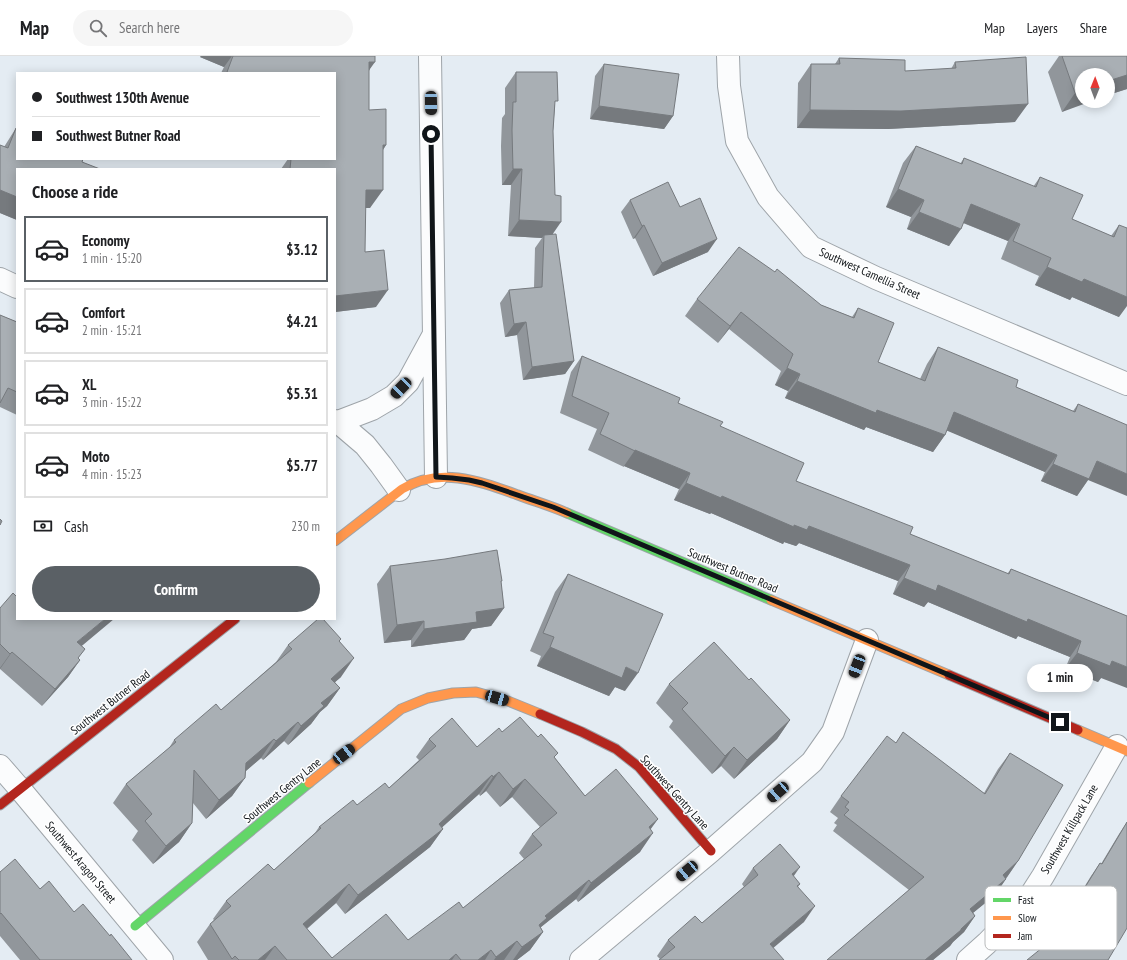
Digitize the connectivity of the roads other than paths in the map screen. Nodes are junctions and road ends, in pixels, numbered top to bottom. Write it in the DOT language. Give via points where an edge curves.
graph roads {
  1 [pos="430,56"];
  2 [pos="728,56"];
  3 [pos="0,279"];
  4 [pos="16,287"];
  5 [pos="434,335"];
  6 [pos="1127,384"];
  7 [pos="337,421"];
  8 [pos="436,477"];
  9 [pos="399,490"];
  10 [pos="336,540"];
  11 [pos="235,620"];
  12 [pos="867,640"];
  13 [pos="1122,749"];
  14 [pos="0,766"];
  15 [pos="20,789"];
  16 [pos="0,805"];
  17 [pos="711,851"];
  18 [pos="1037,886"];
  19 [pos="135,926"];
  20 [pos="985,946"];
  21 [pos="162,960"];
  22 [pos="581,960"];
  23 [pos="968,960"];
  1 -- 5 [label="street"];
  2 -- 6 [label="street, Southwest Camellia Street" via="738,141 768,197 811,247 876,278"];
  3 -- 4 [label="street"];
  5 -- 7 [label="street" via="408,382 394,396 372,409"];
  5 -- 8 [label="street"];
  7 -- 9 [label="street" via="365,445"];
  8 -- 9 [label="street, Southwest Butner Road" via="412,483"];
  8 -- 12 [label="street, Southwest Butner Road" via="482,483 553,507"];
  9 -- 10 [label="street, Southwest Butner Road"];
  11 -- 15 [label="street, Southwest Butner Road"];
  12 -- 13 [label="street, Southwest Butner Road"];
  12 -- 17 [label="street" via="833,732 812,762"];
  13 -- 18 [label="street, Southwest Killpack Lane"];
  14 -- 15 [label="street, Southwest Aragon Street"];
  15 -- 16 [label="street, Southwest Butner Road"];
  15 -- 19 [label="street, Southwest Aragon Street"];
  17 -- 19 [label="street, Southwest Gentry Lane" via="639,767 616,749 508,701 476,692 453,693 428,698 401,709"];
  17 -- 22 [label="street"];
  19 -- 21 [label="street, Southwest Aragon Street"];
  20 -- 23 [label="street, Southwest Killpack Lane"];
}
